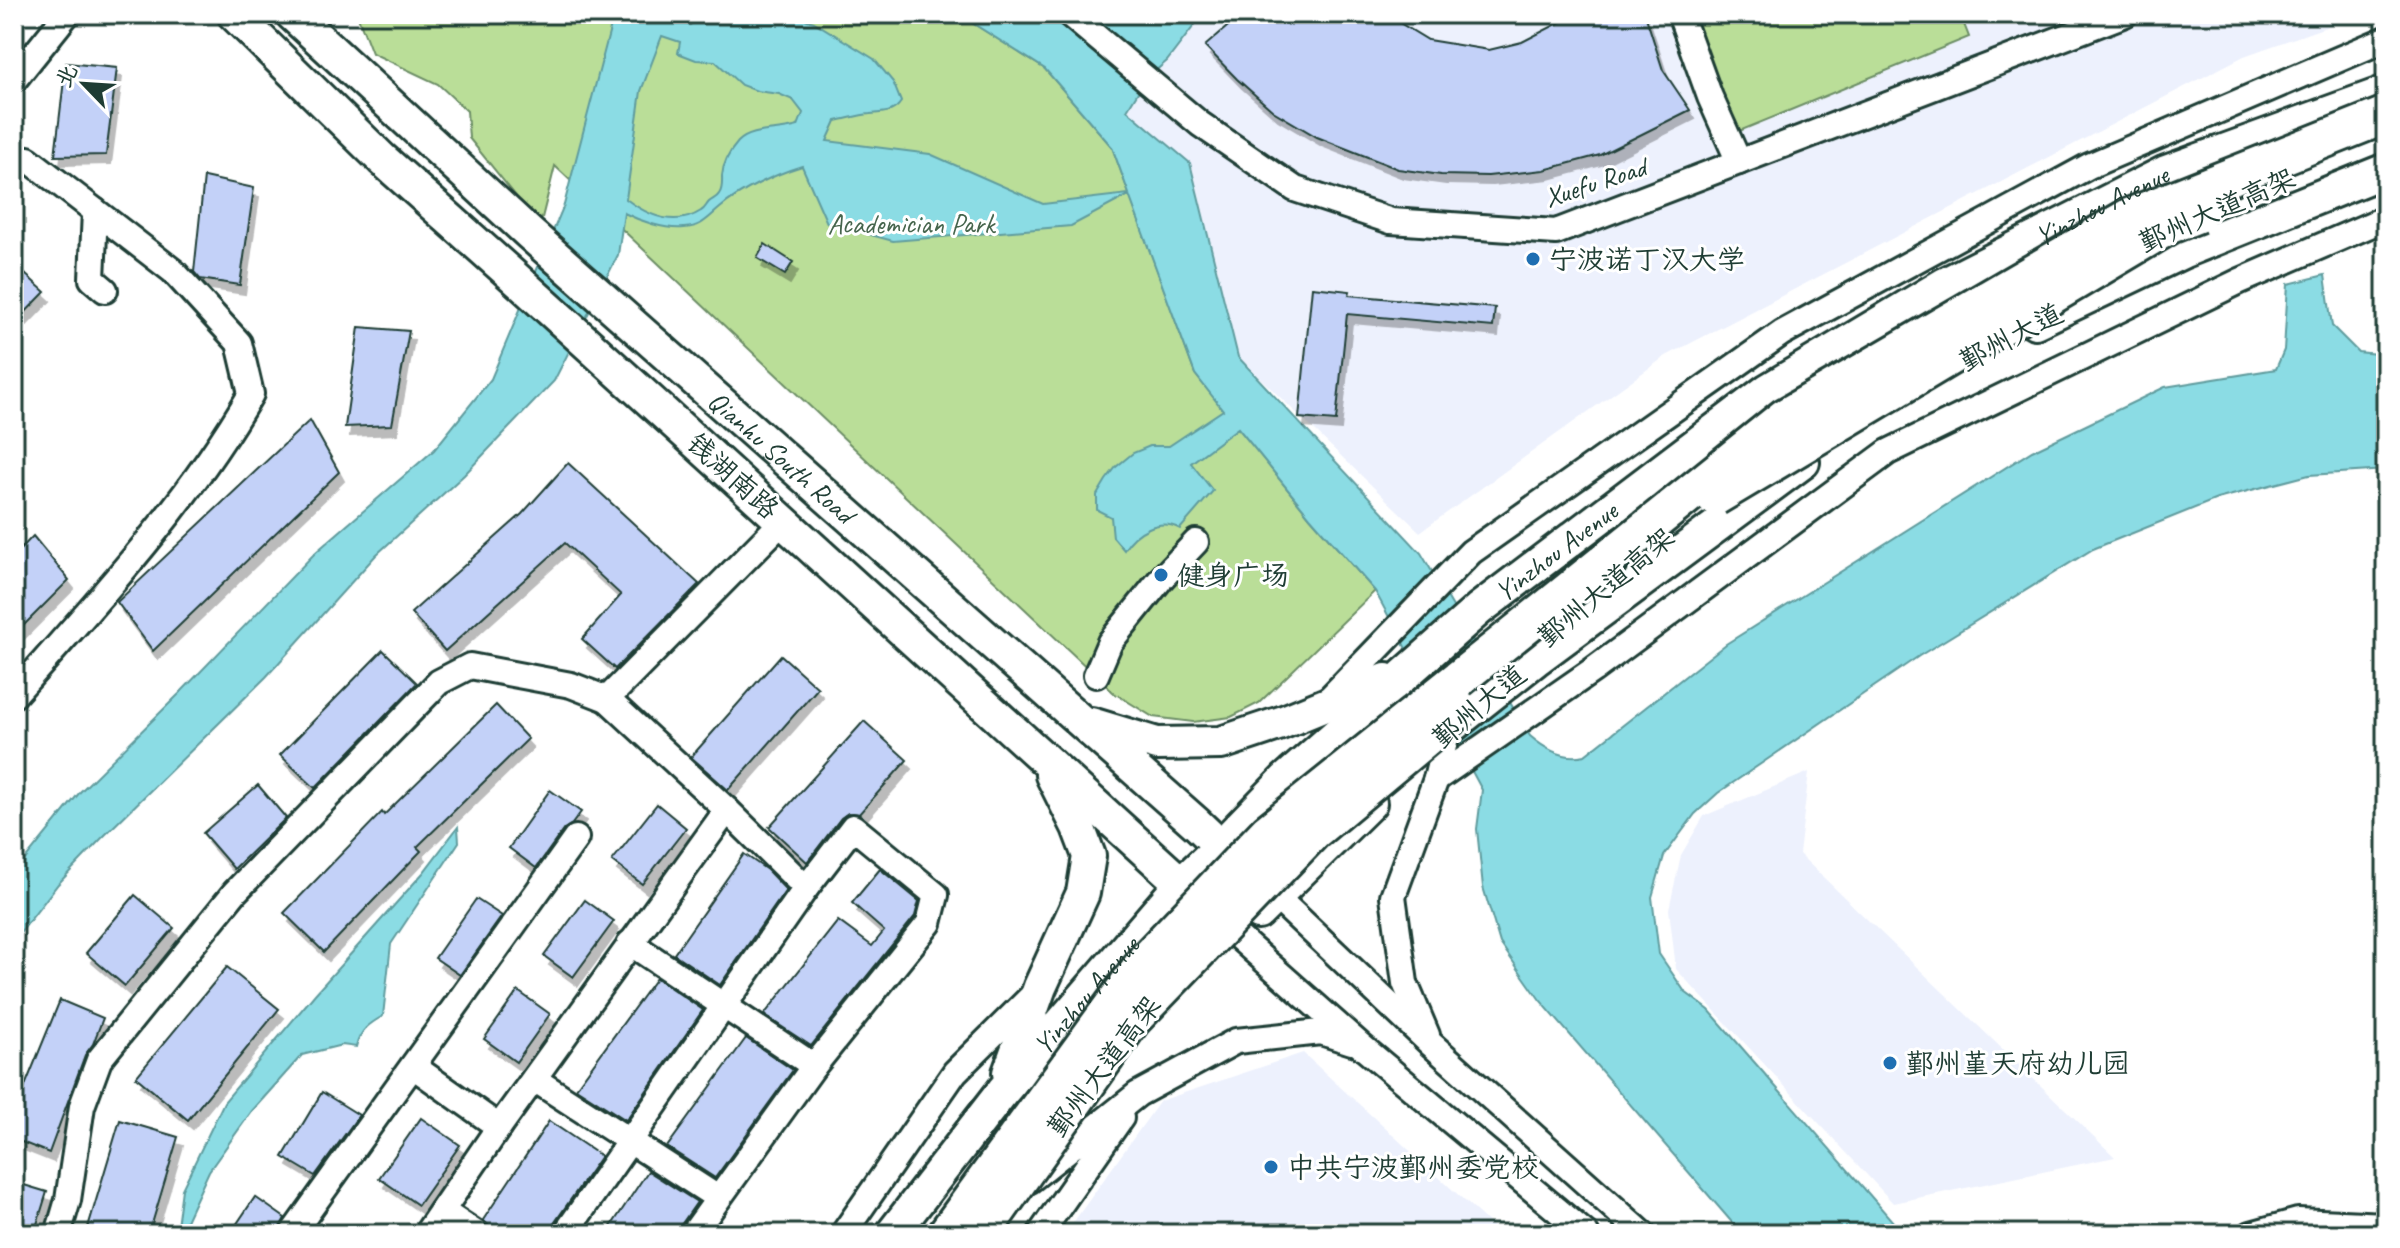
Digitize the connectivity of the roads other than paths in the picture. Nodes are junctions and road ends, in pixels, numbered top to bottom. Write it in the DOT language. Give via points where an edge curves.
graph roads {
  1 [pos="67,14"];
  2 [pos="234,14"];
  3 [pos="292,14"];
  4 [pos="1069,14"];
  5 [pos="1680,14"];
  6 [pos="2125,14"];
  7 [pos="2386,39"];
  8 [pos="14,80"];
  9 [pos="2386,92"];
  10 [pos="2386,115"];
  11 [pos="2386,138"];
  12 [pos="14,158"];
  13 [pos="1739,162"];
  14 [pos="2386,170"];
  15 [pos="95,211"];
  16 [pos="2386,218"];
  17 [pos="105,290"];
  18 [pos="783,521"];
  19 [pos="1196,542"];
  20 [pos="1408,672"];
  21 [pos="1096,675"];
  22 [pos="14,695"];
  23 [pos="607,699"];
  24 [pos="1321,707"];
  25 [pos="1081,720"];
  26 [pos="1448,729"];
  27 [pos="1041,755"];
  28 [pos="1436,779"];
  29 [pos="727,810"];
  30 [pos="576,838"];
  31 [pos="1220,847"];
  32 [pos="1181,884"];
  33 [pos="806,888"];
  34 [pos="1275,896"];
  35 [pos="1236,935"];
  36 [pos="630,943"];
  37 [pos="1040,987"];
  38 [pos="724,1006"];
  39 [pos="1431,1044"];
  40 [pos="1360,1045"];
  41 [pos="413,1066"];
  42 [pos="814,1066"];
  43 [pos="534,1079"];
  44 [pos="1003,1091"];
  45 [pos="1138,1094"];
  46 [pos="499,1127"];
  47 [pos="630,1142"];
  48 [pos="1025,1184"];
  49 [pos="718,1198"];
  50 [pos="442,1211"];
  51 [pos="2386,1225"];
  52 [pos="58,1234"];
  53 [pos="292,1234"];
  54 [pos="426,1234"];
  55 [pos="477,1234"];
  56 [pos="565,1234"];
  57 [pos="693,1234"];
  58 [pos="843,1234"];
  59 [pos="892,1234"];
  60 [pos="946,1234"];
  61 [pos="981,1234"];
  62 [pos="991,1234"];
  63 [pos="1040,1234"];
  64 [pos="1586,1234"];
  65 [pos="1643,1234"];
  66 [pos="2251,1234"];
  1 -- 8 [label="street"];
  2 -- 18 [label="main road, 钱湖南路" via="382,159"];
  3 -- 25 [label="main road, Qianhu South Road" via="529,233"];
  4 -- 13 [label="street, Xuefu Road" via="1200,124 1295,189 1391,221 1556,232"];
  5 -- 13 [label="street"];
  6 -- 13 [label="street, Xuefu Road"];
  7 -- 24 [label="street, Yinzhou Avenue" via="2089,166 1782,333 1471,552"];
  9 -- 20 [label="main road, Yinzhou Avenue" via="2166,172 1932,292 1768,390 1479,609"];
  10 -- 60 [label="highway, Yinzhou Avenue, bridge" via="2129,217 1785,417 1268,832 1146,960"];
  11 -- 61 [label="highway, 鄞州大道高架, bridge" via="2170,225 1709,501 1313,832 1132,1020"];
  12 -- 15 [label="street" via="28,159"];
  14 -- 26 [label="main road, 鄞州大道" via="2182,252 1994,342 1785,473"];
  15 -- 17 [label="street" via="92,279"];
  15 -- 22 [label="street" via="173,271 239,343 251,394 222,443 143,550"];
  16 -- 28 [label="street" via="2240,281 1888,452"];
  18 -- 23 [label="street"];
  18 -- 27 [label="main road, 钱湖南路"];
  19 -- 21 [label="street" via="1110,642"];
  20 -- 24 [label="main road"];
  20 -- 31 [label="main road, Yinzhou Avenue" via="1286,779"];
  23 -- 29 [label="street"];
  23 -- 52 [label="street" via="571,685 470,666 439,682 235,892 99,1060 82,1106"];
  24 -- 25 [label="main road" via="1221,743 1157,744"];
  25 -- 31 [label="main road, Qianhu South Road"];
  26 -- 28 [label="street"];
  26 -- 34 [label="main road, 鄞州大道"];
  27 -- 32 [label="main road, 钱湖南路"];
  27 -- 37 [label="main road" via="1089,856 1083,893"];
  28 -- 39 [label="street" via="1393,896 1405,983"];
  29 -- 33 [label="street"];
  29 -- 36 [label="street"];
  30 -- 41 [label="street"];
  31 -- 32 [label="main road, Yinzhou Avenue"];
  31 -- 34 [label="main road, Qianhu South Road"];
  32 -- 35 [label="main road, 钱湖南路"];
  32 -- 44 [label="main road, Yinzhou Avenue"];
  33 -- 38 [label="street"];
  33 -- 42 [label="street" via="853,827 936,895 929,923"];
  34 -- 35 [label="main road, 鄞州大道"];
  34 -- 39 [label="street"];
  35 -- 40 [label="street"];
  35 -- 48 [label="main road, 鄞州大道" via="1109,1061"];
  36 -- 38 [label="street"];
  36 -- 43 [label="street"];
  37 -- 44 [label="main road"];
  37 -- 58 [label="street, Yinzhou Avenue" via="955,1072"];
  38 -- 42 [label="street"];
  38 -- 47 [label="street"];
  39 -- 65 [label="street"];
  40 -- 45 [label="street" via="1321,1032 1236,1041"];
  40 -- 64 [label="street"];
  41 -- 46 [label="street"];
  41 -- 53 [label="street"];
  42 -- 49 [label="street"];
  43 -- 46 [label="street"];
  43 -- 47 [label="street"];
  44 -- 59 [label="main road, Yinzhou Avenue"];
  45 -- 48 [label="street"];
  45 -- 63 [label="street"];
  46 -- 50 [label="street"];
  47 -- 49 [label="street"];
  47 -- 56 [label="street"];
  48 -- 62 [label="main road, 鄞州大道"];
  49 -- 57 [label="street"];
  50 -- 54 [label="street"];
  50 -- 55 [label="street"];
  51 -- 66 [label="street" via="2298,1221"];
}
